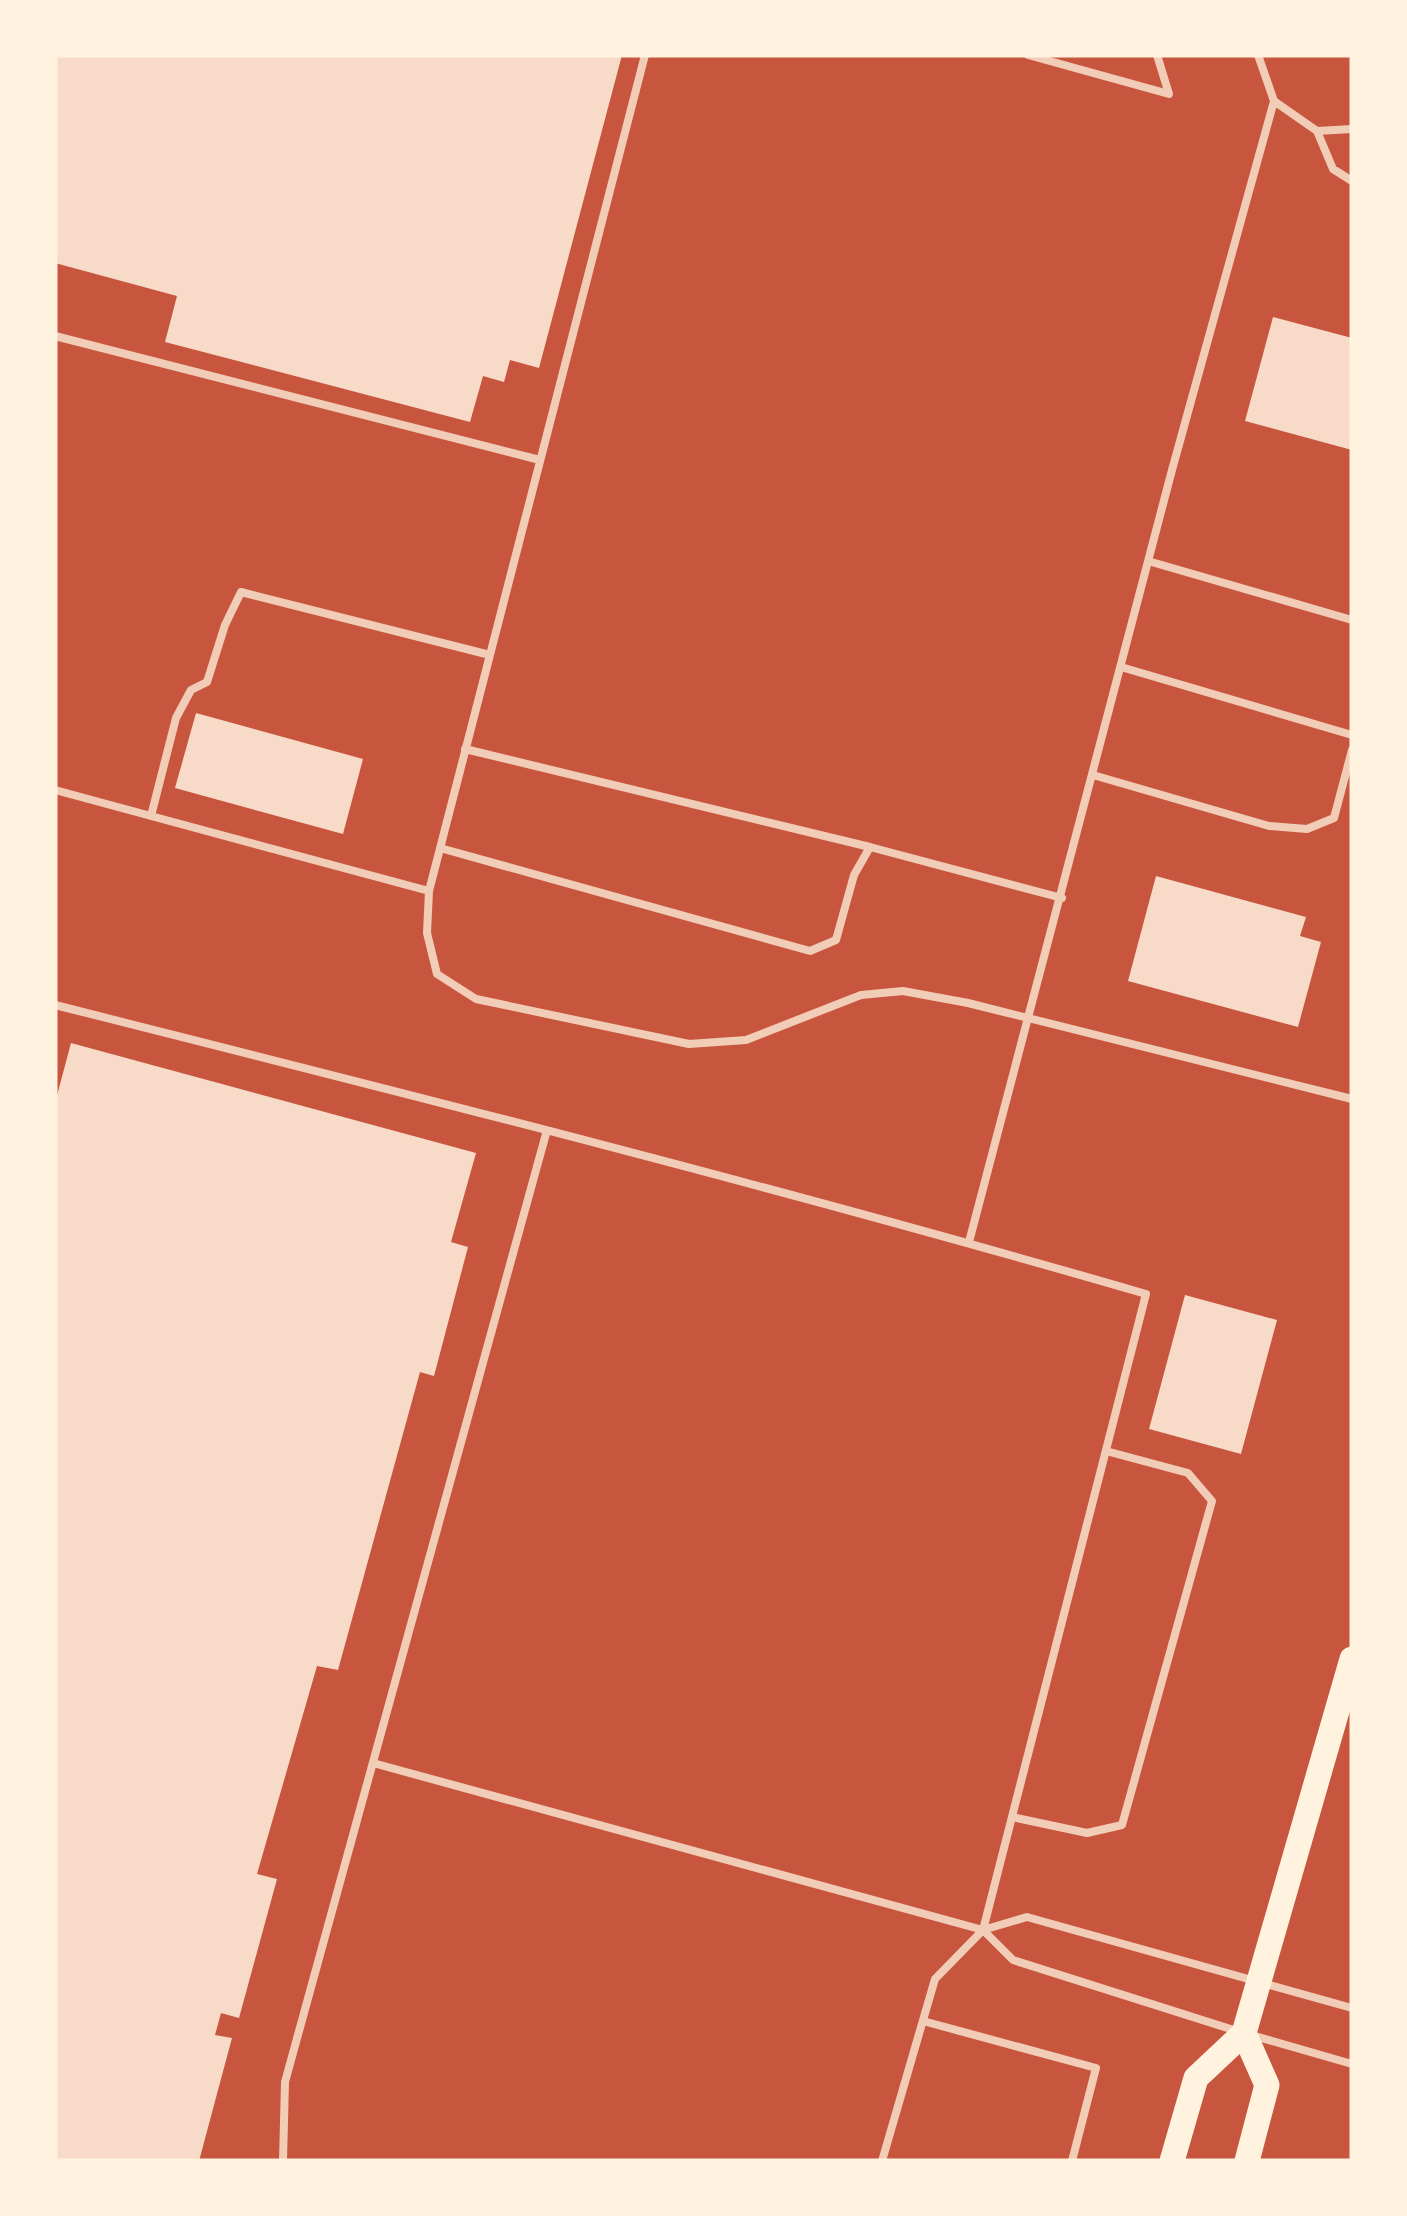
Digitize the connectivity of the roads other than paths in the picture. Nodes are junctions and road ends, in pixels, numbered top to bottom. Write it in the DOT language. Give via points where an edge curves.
graph roads {
  1 [pos="645,55"];
  2 [pos="1028,55"];
  3 [pos="1157,55"];
  4 [pos="1258,55"];
  5 [pos="1274,101"];
  6 [pos="1352,129"];
  7 [pos="1317,131"];
  8 [pos="1352,181"];
  9 [pos="55,336"];
  10 [pos="540,460"];
  11 [pos="1148,561"];
  12 [pos="1352,620"];
  13 [pos="490,655"];
  14 [pos="1121,667"];
  15 [pos="1352,735"];
  16 [pos="466,750"];
  17 [pos="1352,750"];
  18 [pos="1093,775"];
  19 [pos="55,790"];
  20 [pos="151,816"];
  21 [pos="440,848"];
  22 [pos="870,848"];
  23 [pos="429,891"];
  24 [pos="1062,898"];
  25 [pos="55,1004"];
  26 [pos="1030,1020"];
  27 [pos="1352,1100"];
  28 [pos="546,1130"];
  29 [pos="970,1242"];
  30 [pos="1106,1451"];
  31 [pos="1352,1659"];
  32 [pos="373,1763"];
  33 [pos="1012,1816"];
  34 [pos="983,1930"];
  35 [pos="1258,1981"];
  36 [pos="1352,2008"];
  37 [pos="923,2020"];
  38 [pos="1244,2033"];
  39 [pos="1352,2064"];
  40 [pos="283,2161"];
  41 [pos="882,2161"];
  42 [pos="1072,2161"];
  43 [pos="1172,2161"];
  44 [pos="1247,2161"];
  1 -- 10 [label="lane"];
  2 -- 3 [label="lane" via="1169,94"];
  4 -- 5 [label="lane"];
  5 -- 7 [label="lane"];
  5 -- 11 [label="lane"];
  6 -- 7 [label="lane"];
  7 -- 8 [label="lane" via="1333,169"];
  9 -- 10 [label="lane"];
  10 -- 13 [label="lane"];
  11 -- 12 [label="lane"];
  11 -- 14 [label="lane"];
  13 -- 16 [label="lane"];
  13 -- 20 [label="lane" via="241,592 207,682 191,690 176,718"];
  14 -- 15 [label="lane"];
  14 -- 18 [label="lane"];
  16 -- 21 [label="lane"];
  16 -- 22 [label="lane"];
  17 -- 18 [label="lane" via="1334,818 1307,829 1269,826"];
  18 -- 24 [label="lane"];
  19 -- 20 [label="lane"];
  20 -- 23 [label="lane"];
  21 -- 22 [label="lane" via="810,952 836,940 854,875"];
  21 -- 23 [label="lane"];
  22 -- 24 [label="lane"];
  23 -- 26 [label="lane" via="426,934 437,974 496,1003 689,1044 746,1040 861,995 903,991"];
  24 -- 26 [label="lane"];
  25 -- 28 [label="lane"];
  26 -- 27 [label="lane"];
  26 -- 29 [label="lane"];
  28 -- 29 [label="lane"];
  28 -- 32 [label="lane"];
  29 -- 30 [label="lane" via="1146,1294"];
  30 -- 33 [label="lane"];
  30 -- 33 [label="lane" via="1188,1473 1212,1502 1122,1825 1087,1833"];
  31 -- 35 [label="main road"];
  32 -- 34 [label="lane"];
  32 -- 40 [label="lane" via="285,2082"];
  33 -- 34 [label="lane"];
  34 -- 35 [label="lane" via="1027,1917"];
  34 -- 37 [label="lane" via="935,1979"];
  34 -- 38 [label="lane" via="1013,1960"];
  35 -- 36 [label="lane"];
  35 -- 38 [label="main road"];
  37 -- 41 [label="lane"];
  37 -- 42 [label="lane" via="1096,2068"];
  38 -- 39 [label="lane"];
  38 -- 43 [label="main road" via="1196,2078"];
  38 -- 44 [label="main road" via="1267,2085"];
}
